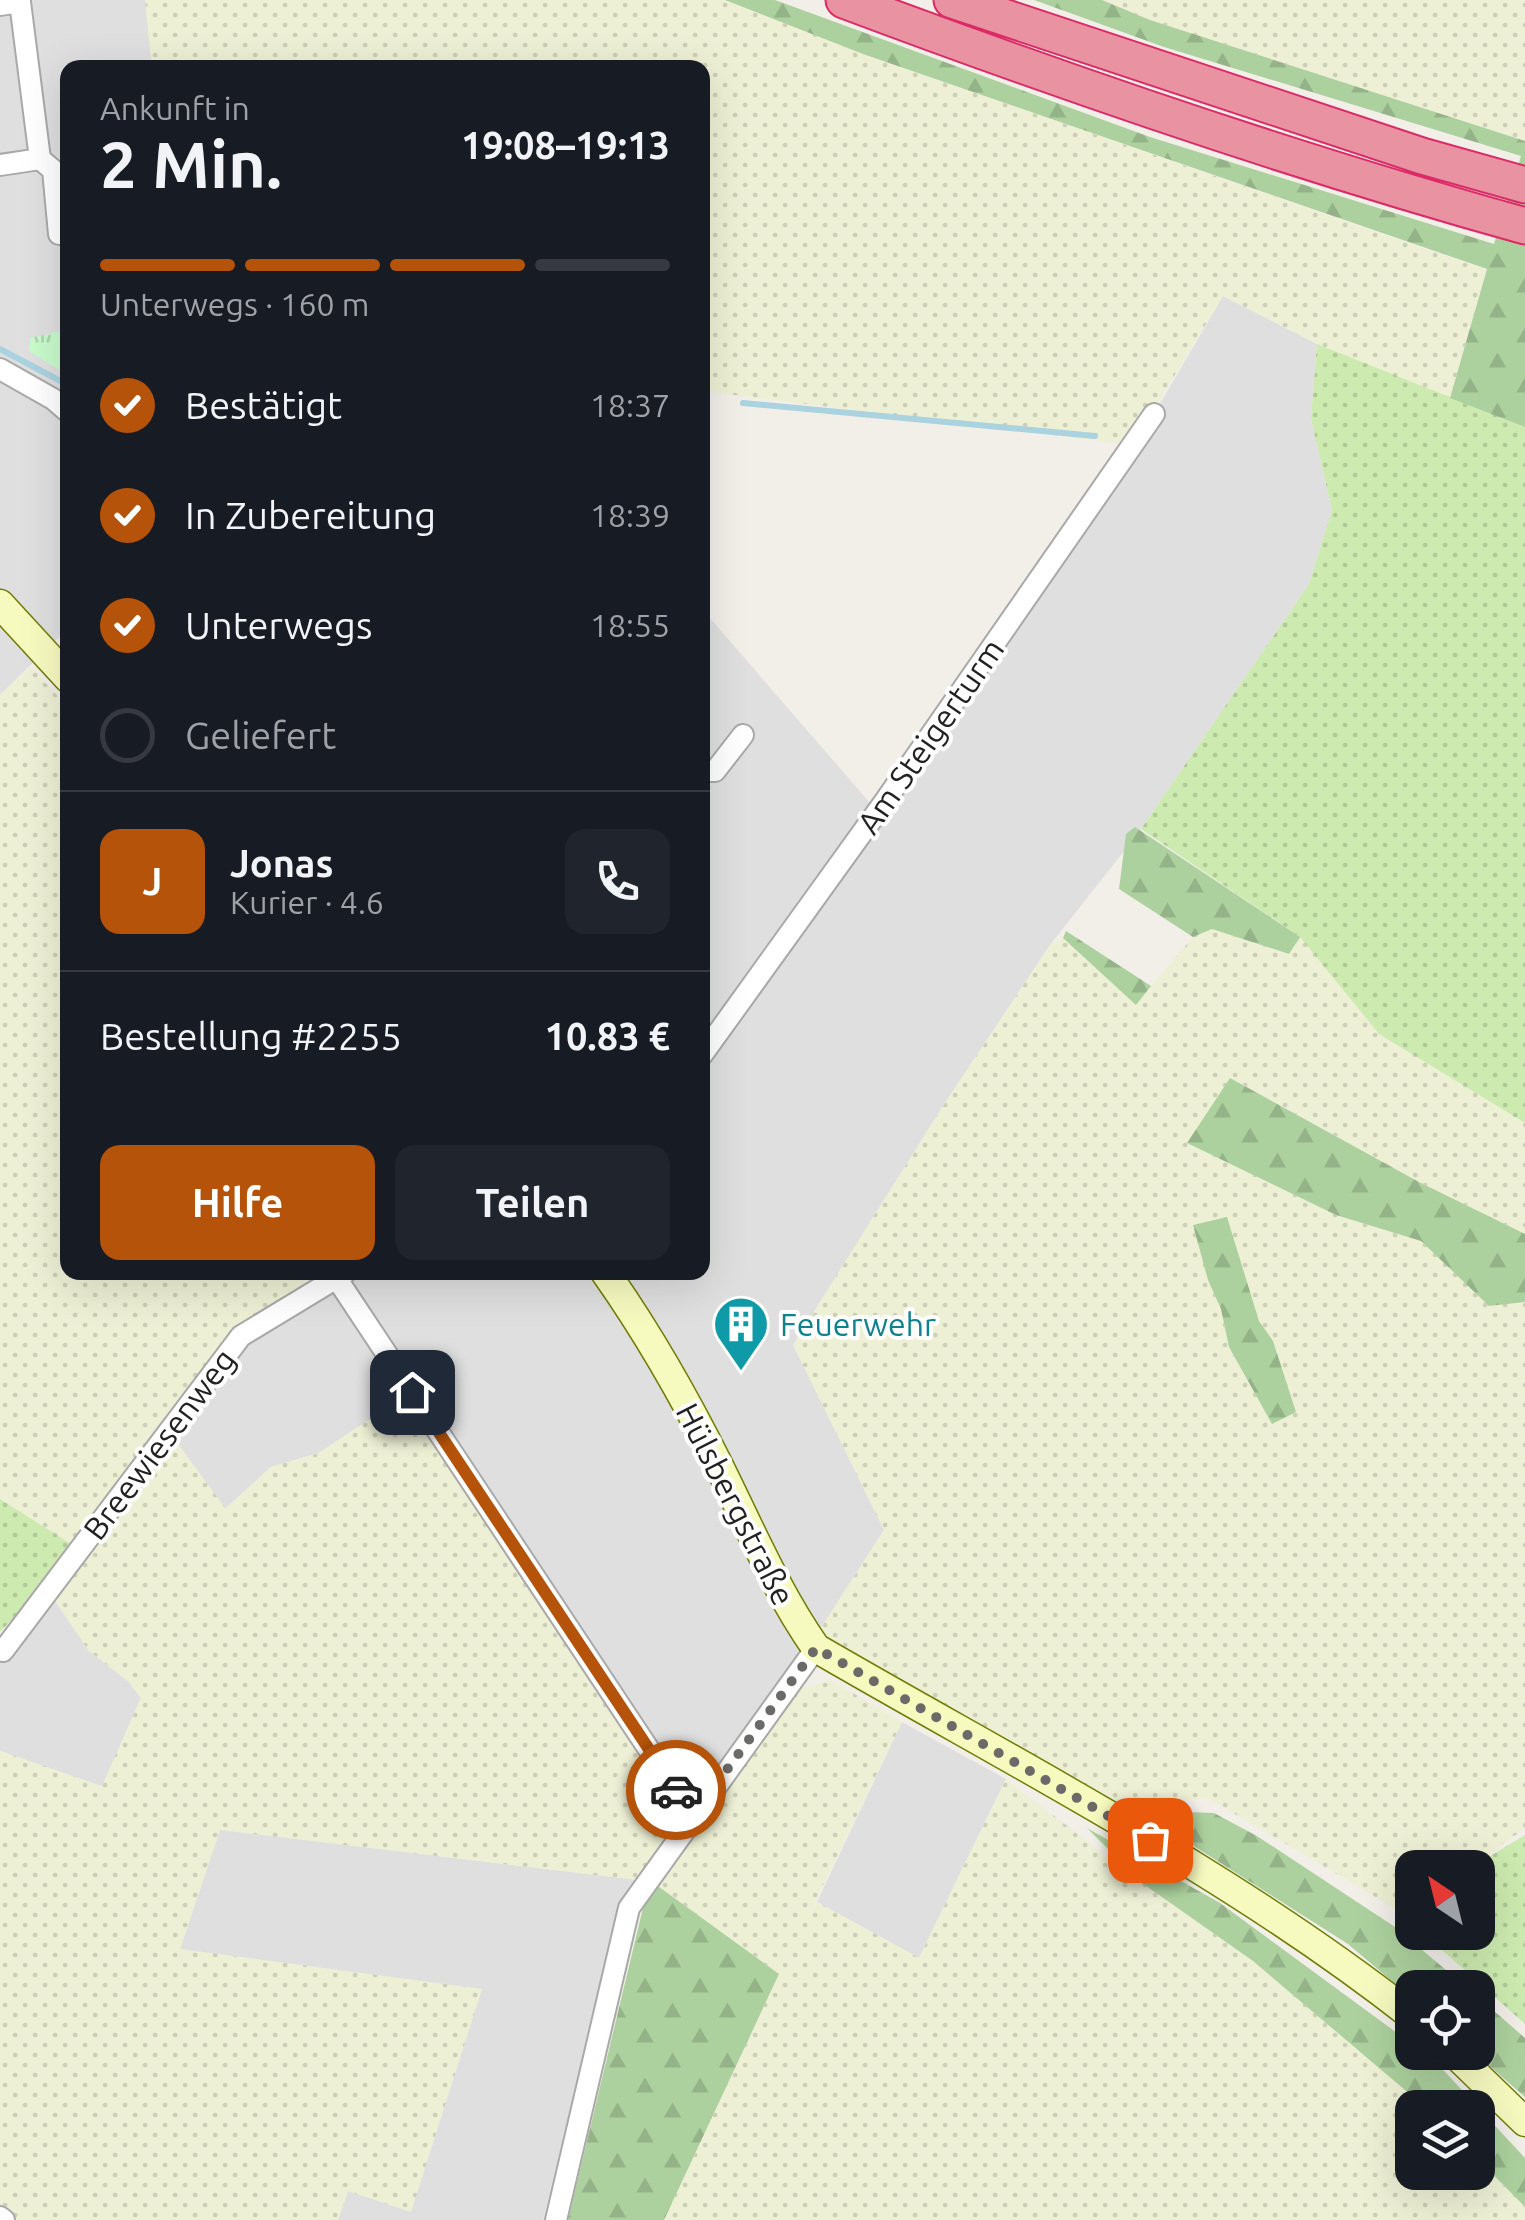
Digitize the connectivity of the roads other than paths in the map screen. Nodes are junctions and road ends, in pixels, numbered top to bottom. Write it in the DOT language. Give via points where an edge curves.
graph roads {
  1 [pos="844,0"];
  2 [pos="952,0"];
  3 [pos="14,2"];
  4 [pos="40,159"];
  5 [pos="0,165"];
  6 [pos="1525,185"];
  7 [pos="1525,226"];
  8 [pos="56,235"];
  9 [pos="0,369"];
  10 [pos="60,405"];
  11 [pos="1154,414"];
  12 [pos="0,604"];
  13 [pos="60,669"];
  14 [pos="742,736"];
  15 [pos="710,771"];
  16 [pos="710,1044"];
  17 [pos="335,1280"];
  18 [pos="345,1280"];
  19 [pos="611,1280"];
  20 [pos="816,1648"];
  21 [pos="2,1651"];
  22 [pos="693,1816"];
  23 [pos="1395,2002"];
  24 [pos="1472,2070"];
  25 [pos="1525,2122"];
  26 [pos="556,2220"];
  1 -- 7 [label="highway" via="1040,74"];
  2 -- 6 [label="highway"];
  3 -- 4 [label="street"];
  4 -- 5 [label="street"];
  4 -- 8 [label="street" via="53,170"];
  9 -- 10 [label="street"];
  11 -- 16 [label="street, Am Steigerturm"];
  12 -- 13 [label="street"];
  14 -- 15 [label="street"];
  17 -- 21 [label="street, Breewiesenweg" via="241,1336"];
  18 -- 22 [label="street"];
  19 -- 20 [label="street, Hülsbergstraße" via="640,1322"];
  20 -- 22 [label="street"];
  20 -- 23 [label="street, Hülsbergstraße" via="1150,1840 1339,1958"];
  22 -- 26 [label="street" via="629,1908"];
  24 -- 25 [label="street"];
}
